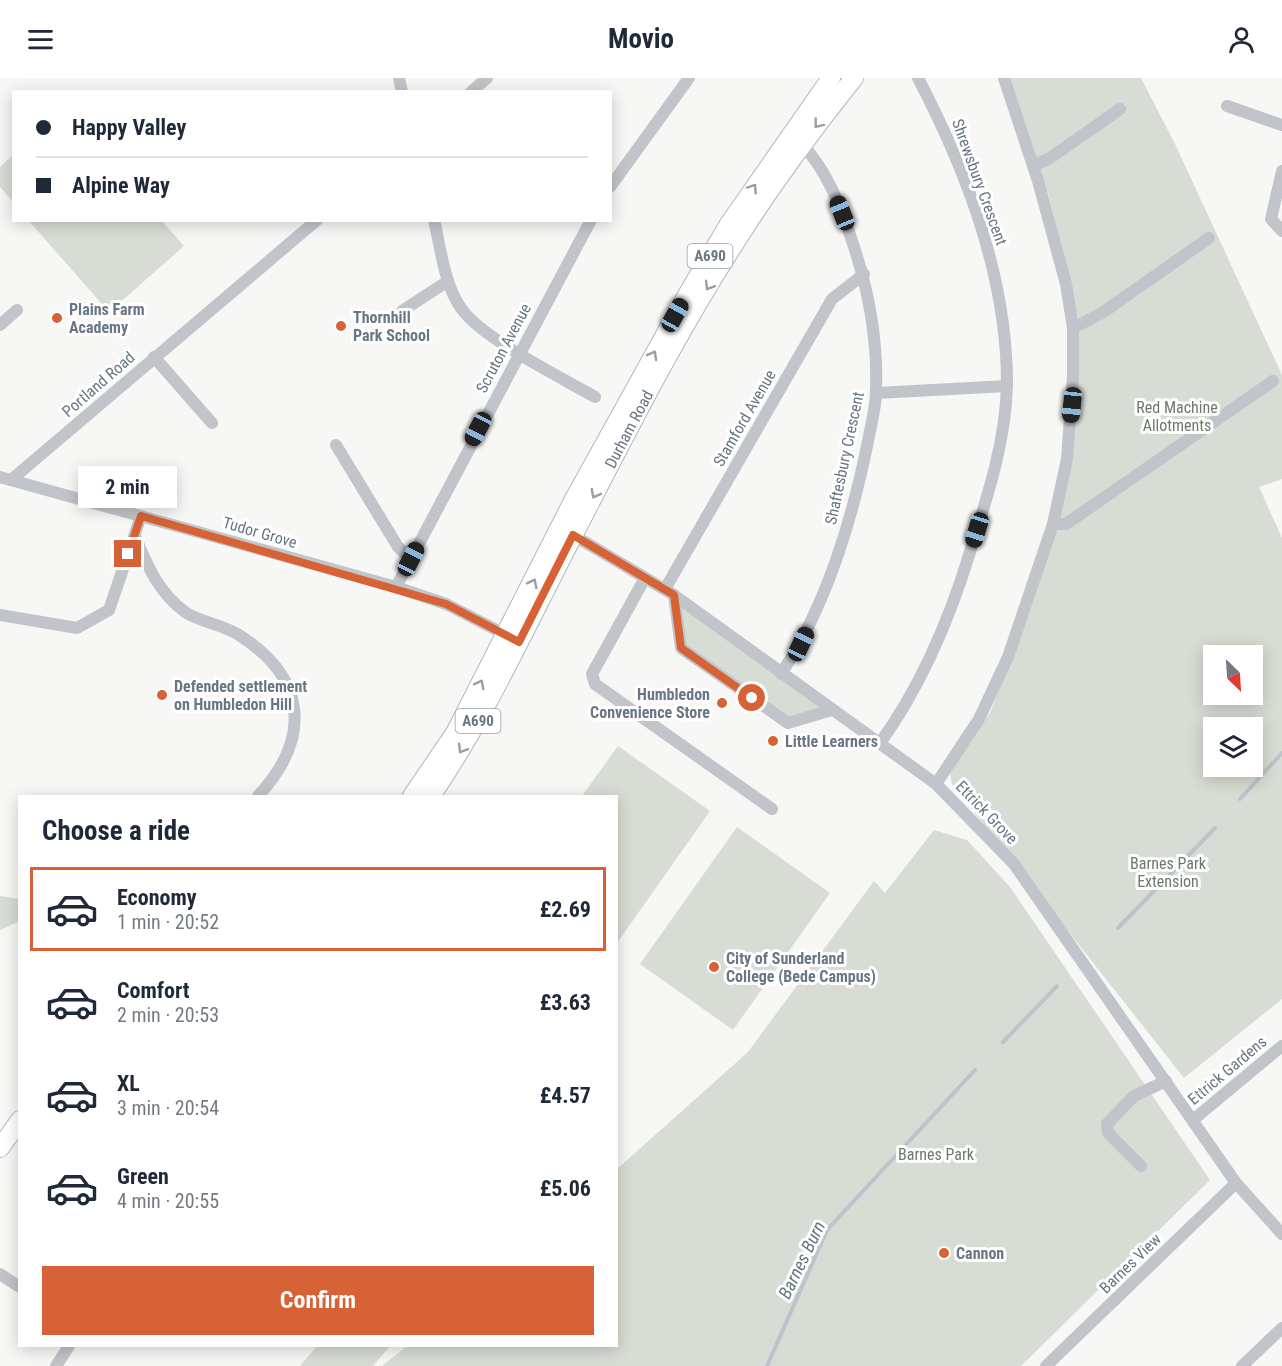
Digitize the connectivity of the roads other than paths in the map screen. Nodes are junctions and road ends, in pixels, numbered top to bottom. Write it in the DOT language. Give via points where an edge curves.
graph roads {
  1 [pos="487,78"];
  2 [pos="689,78"];
  3 [pos="831,78"];
  4 [pos="854,78"];
  5 [pos="918,78"];
  6 [pos="1004,78"];
  7 [pos="473,90"];
  8 [pos="1227,106"];
  9 [pos="1120,109"];
  10 [pos="1282,124"];
  11 [pos="802,144"];
  12 [pos="1033,166"];
  13 [pos="1282,171"];
  14 [pos="612,184"];
  15 [pos="315,222"];
  16 [pos="434,222"];
  17 [pos="590,222"];
  18 [pos="1282,231"];
  19 [pos="1209,238"];
  20 [pos="864,274"];
  21 [pos="448,281"];
  22 [pos="17,310"];
  23 [pos="402,311"];
  24 [pos="0,325"];
  25 [pos="1072,328"];
  26 [pos="519,352"];
  27 [pos="154,357"];
  28 [pos="1273,381"];
  29 [pos="1007,386"];
  30 [pos="876,393"];
  31 [pos="595,397"];
  32 [pos="212,423"];
  33 [pos="336,445"];
  34 [pos="5,479"];
  35 [pos="141,516"];
  36 [pos="1053,524"];
  37 [pos="566,531"];
  38 [pos="135,536"];
  39 [pos="411,559"];
  40 [pos="645,578"];
  41 [pos="396,587"];
  42 [pos="670,592"];
  43 [pos="0,615"];
  44 [pos="513,639"];
  45 [pos="781,674"];
  46 [pos="832,710"];
  47 [pos="880,743"];
  48 [pos="936,784"];
  49 [pos="259,795"];
  50 [pos="413,795"];
  51 [pos="432,795"];
  52 [pos="772,809"];
  53 [pos="1282,1046"];
  54 [pos="1166,1081"];
  55 [pos="1193,1120"];
  56 [pos="18,1123"];
  57 [pos="18,1142"];
  58 [pos="0,1148"];
  59 [pos="0,1159"];
  60 [pos="1141,1166"];
  61 [pos="1236,1184"];
  62 [pos="1282,1234"];
  63 [pos="0,1274"];
  64 [pos="18,1286"];
  65 [pos="1281,1332"];
  66 [pos="68,1347"];
  67 [pos="56,1366"];
  68 [pos="1046,1366"];
  69 [pos="1242,1366"];
  1 -- 7 [label="street"];
  2 -- 14 [label="street"];
  37 -- 3 [label="highway, Durham Road / A690, one-way" via="681,305 729,224"];
  4 -- 11 [label="highway, Durham Road / A690, one-way"];
  5 -- 29 [label="street, Shrewsbury Crescent" via="950,139 986,241 1004,329"];
  6 -- 12 [label="street"];
  8 -- 10 [label="street"];
  9 -- 12 [label="street"];
  11 -- 20 [label="street, Shaftesbury Crescent" via="830,182"];
  11 -- 37 [label="highway, Durham Road / A690, one-way" via="741,233"];
  12 -- 25 [label="street" via="1066,284"];
  13 -- 18 [label="street" via="1271,219"];
  15 -- 27 [label="street, Portland Road"];
  16 -- 21 [label="street"];
  17 -- 26 [label="street, Scruton Avenue"];
  19 -- 25 [label="street" via="1101,313"];
  20 -- 30 [label="street, Shaftesbury Crescent" via="874,329"];
  20 -- 42 [label="street, Stamford Avenue" via="832,299"];
  21 -- 23 [label="street"];
  21 -- 26 [label="street" via="461,309 481,328"];
  22 -- 24 [label="street"];
  25 -- 36 [label="street" via="1067,459"];
  26 -- 31 [label="street"];
  26 -- 39 [label="street, Scruton Avenue"];
  27 -- 32 [label="street"];
  27 -- 34 [label="street, Portland Road"];
  28 -- 36 [label="street" via="1066,524"];
  29 -- 30 [label="street"];
  29 -- 47 [label="street, Shrewsbury Crescent" via="996,469 958,591 935,650 904,709"];
  30 -- 45 [label="street, Shaftesbury Crescent" via="846,529 816,612"];
  33 -- 39 [label="street" via="398,547"];
  34 -- 35 [label="street, Tudor Grove"];
  35 -- 38 [label="street"];
  35 -- 41 [label="street, Tudor Grove"];
  36 -- 48 [label="street" via="1008,657 979,719"];
  37 -- 40 [label="street, Ettrick Grove"];
  37 -- 44 [label="highway, Durham Road / A690"];
  38 -- 43 [label="street" via="109,610 77,628"];
  38 -- 49 [label="street" via="152,576 170,598 187,613 238,634 263,652 292,696 292,744 272,781"];
  39 -- 41 [label="street, Scruton Avenue"];
  40 -- 42 [label="street, Ettrick Grove"];
  40 -- 52 [label="street" via="592,674 595,684"];
  41 -- 44 [label="street, Tudor Grove" via="446,604"];
  42 -- 45 [label="street, Ettrick Grove"];
  42 -- 46 [label="street" via="681,648 788,723"];
  50 -- 44 [label="highway, Durham Road / A690, one-way"];
  44 -- 51 [label="highway, Durham Road / A690, one-way" via="463,749"];
  45 -- 46 [label="street, Ettrick Grove"];
  46 -- 47 [label="street, Ettrick Grove"];
  47 -- 48 [label="street, Ettrick Grove"];
  48 -- 54 [label="street, Ettrick Grove" via="1014,864"];
  53 -- 55 [label="street, Ettrick Gardens"];
  54 -- 55 [label="street, Ettrick Grove"];
  54 -- 60 [label="street" via="1134,1096 1107,1124 1108,1133"];
  55 -- 61 [label="street, Ettrick Grove"];
  56 -- 58 [label="highway"];
  57 -- 59 [label="highway"];
  61 -- 62 [label="street, Ettrick Grove"];
  61 -- 68 [label="street, Barnes View"];
  63 -- 64 [label="street"];
  65 -- 69 [label="street"];
  66 -- 67 [label="street"];
}
